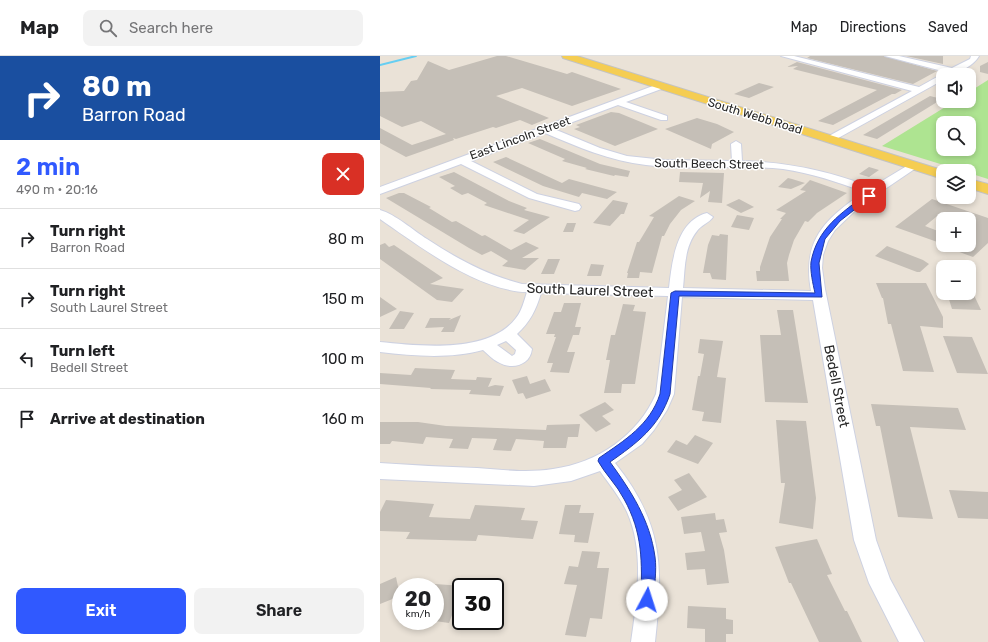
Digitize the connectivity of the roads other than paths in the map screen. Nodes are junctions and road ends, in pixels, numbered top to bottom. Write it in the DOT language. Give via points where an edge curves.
graph roads {
  1 [pos="567,56"];
  2 [pos="785,56"];
  3 [pos="889,56"];
  4 [pos="975,56"];
  5 [pos="941,68"];
  6 [pos="959,68"];
  7 [pos="936,81"];
  8 [pos="661,86"];
  9 [pos="920,90"];
  10 [pos="617,102"];
  11 [pos="664,118"];
  12 [pos="545,129"];
  13 [pos="832,139"];
  14 [pos="736,144"];
  15 [pos="461,160"];
  16 [pos="737,164"];
  17 [pos="914,166"];
  18 [pos="936,173"];
  19 [pos="976,185"];
  20 [pos="988,189"];
  21 [pos="380,191"];
  22 [pos="874,192"];
  23 [pos="575,207"];
  24 [pos="380,214"];
  25 [pos="707,217"];
  26 [pos="535,290"];
  27 [pos="675,293"];
  28 [pos="819,296"];
  29 [pos="507,334"];
  30 [pos="486,344"];
  31 [pos="380,347"];
  32 [pos="603,461"];
  33 [pos="380,471"];
  34 [pos="643,642"];
  35 [pos="912,642"];
  1 -- 8 [label="main road, South Webb Road"];
  2 -- 9 [label="street"];
  3 -- 5 [label="street"];
  4 -- 6 [label="street" via="974,60"];
  7 -- 9 [label="street"];
  8 -- 10 [label="street, East Lincoln Street"];
  8 -- 13 [label="main road, South Webb Road"];
  9 -- 13 [label="street"];
  10 -- 11 [label="street"];
  10 -- 12 [label="street, East Lincoln Street"];
  12 -- 15 [label="street, East Lincoln Street"];
  12 -- 16 [label="street, South Beech Street" via="602,153 628,160"];
  13 -- 17 [label="main road, South Webb Road"];
  14 -- 16 [label="street"];
  15 -- 21 [label="street, East Lincoln Street"];
  15 -- 23 [label="street" via="533,196"];
  16 -- 22 [label="street, South Beech Street" via="802,169"];
  17 -- 18 [label="main road, South Webb Road"];
  17 -- 22 [label="street, Bedell Street"];
  19 -- 20 [label="main road"];
  22 -- 28 [label="street, Bedell Street" via="837,219 822,239 815,263"];
  24 -- 26 [label="street, South Laurel Street" via="473,273 499,283"];
  25 -- 27 [label="street" via="694,225 682,248"];
  26 -- 27 [label="street, South Laurel Street"];
  26 -- 29 [label="street" via="524,318"];
  27 -- 28 [label="street, South Laurel Street"];
  27 -- 32 [label="street" via="665,394 662,402 652,420 636,438"];
  28 -- 35 [label="street, Bedell Street" via="866,540 880,583"];
  29 -- 30 [label="street"];
  29 -- 30 [label="street" via="524,349 525,353 521,358 503,360"];
  30 -- 31 [label="street" via="450,350"];
  32 -- 33 [label="street" via="568,474 529,479"];
  32 -- 34 [label="street" via="637,511 646,542 650,574"];
}
